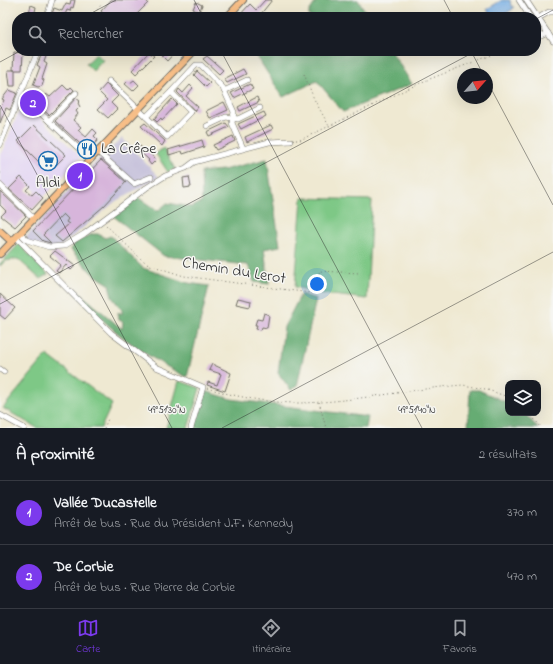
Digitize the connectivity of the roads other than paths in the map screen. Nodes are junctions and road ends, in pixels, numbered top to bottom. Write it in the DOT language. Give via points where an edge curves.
graph roads {
  1 [pos="52,0"];
  2 [pos="243,0"];
  3 [pos="519,0"];
  4 [pos="526,0"];
  5 [pos="48,12"];
  6 [pos="231,12"];
  7 [pos="527,12"];
  8 [pos="534,12"];
  9 [pos="553,12"];
  10 [pos="541,16"];
  11 [pos="541,22"];
  12 [pos="548,33"];
  13 [pos="541,34"];
  14 [pos="553,41"];
  15 [pos="36,56"];
  16 [pos="189,56"];
  17 [pos="247,80"];
  18 [pos="109,81"];
  19 [pos="224,91"];
  20 [pos="170,92"];
  21 [pos="76,93"];
  22 [pos="21,95"];
  23 [pos="260,108"];
  24 [pos="138,109"];
  25 [pos="146,117"];
  26 [pos="233,118"];
  27 [pos="49,121"];
  28 [pos="207,126"];
  29 [pos="291,141"];
  30 [pos="0,145"];
  31 [pos="244,148"];
  32 [pos="98,152"];
  33 [pos="90,160"];
  34 [pos="151,177"];
  35 [pos="0,185"];
  36 [pos="34,219"];
  37 [pos="0,231"];
  38 [pos="16,237"];
  39 [pos="0,254"];
  40 [pos="0,415"];
  41 [pos="24,428"];
  42 [pos="191,428"];
  1 -- 5 [label="street"];
  2 -- 6 [label="main road"];
  3 -- 7 [label="street"];
  4 -- 8 [label="street"];
  9 -- 10 [label="street"];
  11 -- 12 [label="street"];
  12 -- 13 [label="street"];
  12 -- 14 [label="street"];
  15 -- 22 [label="street"];
  16 -- 24 [label="main road"];
  17 -- 19 [label="street"];
  18 -- 24 [label="street"];
  19 -- 20 [label="street" via="201,65 196,65"];
  19 -- 26 [label="street" via="234,112"];
  20 -- 25 [label="street"];
  20 -- 25 [label="street" via="191,112 174,132 167,137"];
  21 -- 27 [label="street"];
  22 -- 27 [label="street"];
  22 -- 30 [label="street"];
  23 -- 26 [label="street"];
  24 -- 25 [label="street"];
  24 -- 32 [label="main road"];
  26 -- 28 [label="street" via="226,117"];
  26 -- 31 [label="street" via="232,123"];
  27 -- 33 [label="street"];
  29 -- 31 [label="street" via="281,140"];
  31 -- 38 [label="street" via="194,162 165,176 77,238 58,247 49,247"];
  32 -- 33 [label="main road"];
  32 -- 34 [label="street" via="134,184"];
  33 -- 36 [label="main road"];
  35 -- 36 [label="street"];
  36 -- 38 [label="main road"];
  37 -- 38 [label="main road"];
  38 -- 39 [label="main road"];
  38 -- 42 [label="street" via="111,333 156,367 202,387"];
  40 -- 41 [label="street"];
}
